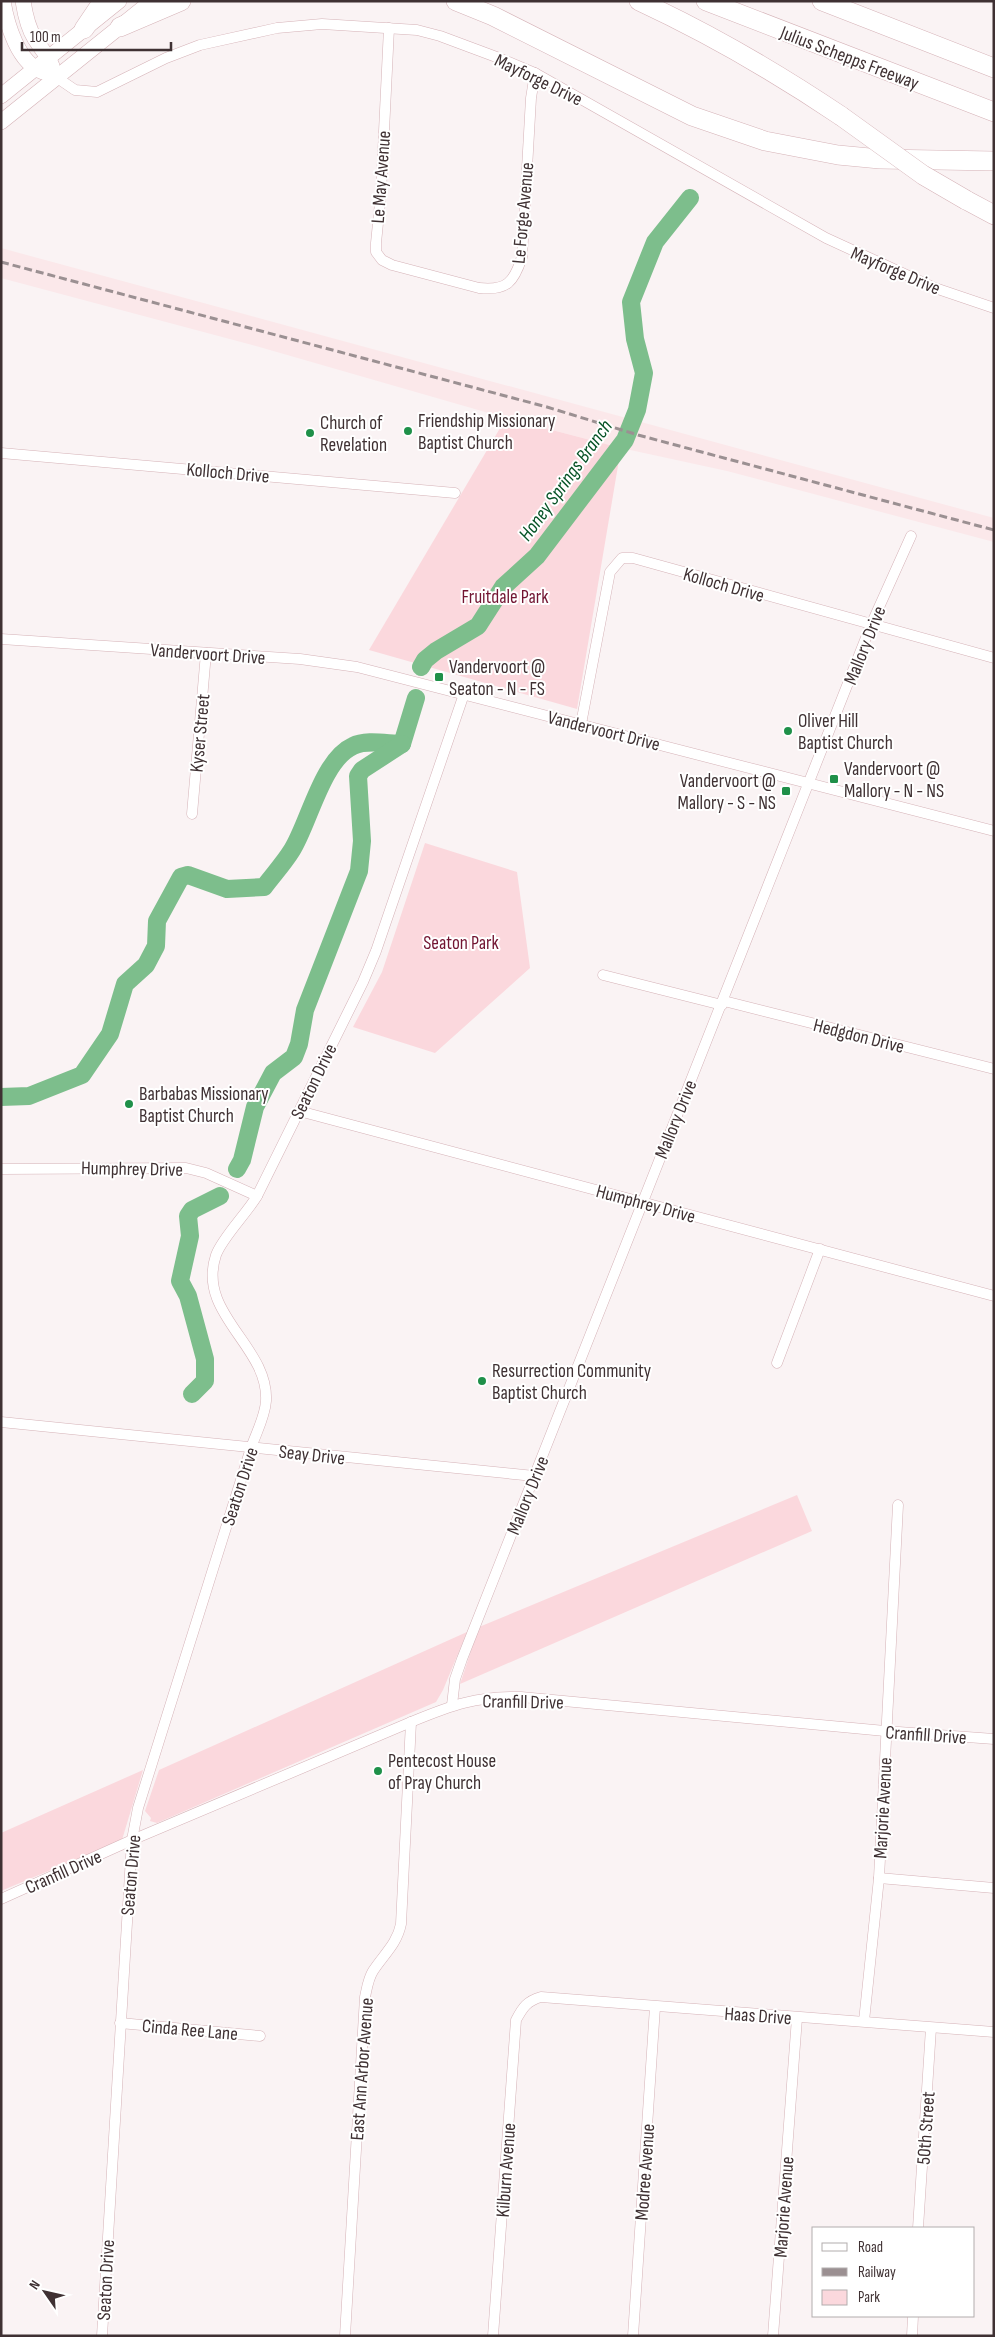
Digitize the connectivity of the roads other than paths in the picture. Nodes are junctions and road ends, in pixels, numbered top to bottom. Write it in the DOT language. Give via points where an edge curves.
graph roads {
  1 [pos="23,1"];
  2 [pos="103,1"];
  3 [pos="119,1"];
  4 [pos="152,1"];
  5 [pos="181,1"];
  6 [pos="456,1"];
  7 [pos="640,1"];
  8 [pos="706,1"];
  9 [pos="822,1"];
  10 [pos="3,4"];
  11 [pos="120,27"];
  12 [pos="389,28"];
  13 [pos="84,29"];
  14 [pos="49,56"];
  15 [pos="994,68"];
  16 [pos="34,69"];
  17 [pos="535,73"];
  18 [pos="56,77"];
  19 [pos="1,96"];
  20 [pos="994,112"];
  21 [pos="1,122"];
  22 [pos="994,161"];
  23 [pos="994,215"];
  24 [pos="444,279"];
  25 [pos="994,308"];
  26 [pos="1,453"];
  27 [pos="456,492"];
  28 [pos="911,536"];
  29 [pos="872,625"];
  30 [pos="1,639"];
  31 [pos="206,653"];
  32 [pos="994,658"];
  33 [pos="464,694"];
  34 [pos="581,724"];
  35 [pos="810,782"];
  36 [pos="192,814"];
  37 [pos="994,831"];
  38 [pos="603,975"];
  39 [pos="723,1003"];
  40 [pos="994,1068"];
  41 [pos="299,1111"];
  42 [pos="1,1169"];
  43 [pos="258,1196"];
  44 [pos="642,1202"];
  45 [pos="820,1249"];
  46 [pos="994,1296"];
  47 [pos="777,1363"];
  48 [pos="1,1422"];
  49 [pos="251,1448"];
  50 [pos="534,1476"];
  51 [pos="898,1505"];
  52 [pos="452,1705"];
  53 [pos="411,1722"];
  54 [pos="885,1731"];
  55 [pos="994,1739"];
  56 [pos="132,1840"];
  57 [pos="879,1878"];
  58 [pos="994,1888"];
  59 [pos="1,1899"];
  60 [pos="524,2005"];
  61 [pos="655,2007"];
  62 [pos="797,2018"];
  63 [pos="864,2021"];
  64 [pos="120,2023"];
  65 [pos="931,2028"];
  66 [pos="994,2032"];
  67 [pos="260,2036"];
  68 [pos="918,2227"];
  69 [pos="913,2317"];
  70 [pos="102,2336"];
  71 [pos="345,2336"];
  72 [pos="493,2336"];
  73 [pos="633,2336"];
  74 [pos="773,2336"];
  75 [pos="912,2336"];
  1 -- 14 [label="main road" via="35,40"];
  2 -- 13 [label="highway"];
  3 -- 13 [label="main road"];
  4 -- 11 [label="main road"];
  5 -- 11 [label="highway"];
  6 -- 22 [label="highway" via="493,16 692,116 765,142 838,156"];
  7 -- 23 [label="highway, bridge" via="768,69 923,175"];
  8 -- 20 [label="highway, Julius Schepps Freeway"];
  9 -- 15 [label="highway"];
  10 -- 16 [label="main road" via="21,53"];
  11 -- 18 [label="main road"];
  12 -- 17 [label="street, Mayforge Drive" via="440,36"];
  12 -- 18 [label="street, Mayforge Drive" via="322,24 240,35 166,58 98,92 75,90"];
  12 -- 24 [label="street, Le May Avenue" via="376,252 392,265"];
  13 -- 14 [label="main road"];
  14 -- 16 [label="main road"];
  14 -- 18 [label="main road"];
  16 -- 18 [label="main road"];
  16 -- 19 [label="main road"];
  17 -- 24 [label="street, Le Forge Avenue" via="522,257 517,272 503,287 491,289"];
  17 -- 25 [label="street, Mayforge Drive" via="826,238 907,276"];
  18 -- 21 [label="main road"];
  26 -- 27 [label="street, Kolloch Drive"];
  28 -- 29 [label="street, Mallory Drive"];
  29 -- 32 [label="street, Kolloch Drive"];
  29 -- 34 [label="street, Kolloch Drive" via="633,558 622,558 610,572"];
  29 -- 35 [label="street, Mallory Drive"];
  30 -- 31 [label="street, Vandervoort Drive"];
  31 -- 33 [label="street, Vandervoort Drive" via="332,662"];
  31 -- 36 [label="street, Kyser Street"];
  33 -- 34 [label="street, Vandervoort Drive"];
  33 -- 41 [label="street, Seaton Drive" via="376,951"];
  34 -- 35 [label="street, Vandervoort Drive"];
  35 -- 37 [label="street, Vandervoort Drive"];
  35 -- 39 [label="street, Mallory Drive"];
  38 -- 39 [label="street, Hedgdon Drive"];
  39 -- 40 [label="street, Hedgdon Drive"];
  39 -- 44 [label="street, Mallory Drive"];
  41 -- 43 [label="street, Seaton Drive"];
  41 -- 44 [label="street, Humphrey Drive"];
  42 -- 43 [label="street, Humphrey Drive" via="186,1168 206,1173"];
  43 -- 49 [label="street, Seaton Drive" via="216,1255 212,1280 222,1310 262,1372 266,1400"];
  44 -- 45 [label="street, Humphrey Drive"];
  44 -- 50 [label="street, Mallory Drive"];
  45 -- 46 [label="street, Humphrey Drive"];
  45 -- 47 [label="street"];
  48 -- 49 [label="street, Seay Drive"];
  49 -- 50 [label="street, Seay Drive"];
  49 -- 56 [label="street, Seaton Drive" via="141,1798"];
  50 -- 52 [label="street, Mallory Drive" via="455,1679"];
  51 -- 54 [label="street, Marjorie Avenue"];
  52 -- 53 [label="street, Cranfill Drive"];
  52 -- 54 [label="street, Cranfill Drive" via="484,1698 521,1697"];
  53 -- 56 [label="street, Cranfill Drive"];
  53 -- 71 [label="street, East Ann Arbor Avenue" via="401,1924 393,1946 368,1981 365,1997"];
  54 -- 55 [label="street, Cranfill Drive"];
  54 -- 57 [label="street, Marjorie Avenue"];
  56 -- 59 [label="street, Cranfill Drive"];
  56 -- 64 [label="street, Seaton Drive"];
  57 -- 58 [label="street"];
  57 -- 63 [label="street, Marjorie Avenue"];
  60 -- 61 [label="street, Haas Drive" via="541,1997"];
  60 -- 72 [label="street, Kilburn Avenue" via="516,2020"];
  61 -- 62 [label="street, Haas Drive"];
  61 -- 73 [label="street, Modree Avenue"];
  62 -- 63 [label="street, Haas Drive"];
  62 -- 74 [label="street, Marjorie Avenue"];
  63 -- 65 [label="street, Haas Drive"];
  64 -- 67 [label="street, Cinda Ree Lane"];
  64 -- 70 [label="street, Seaton Drive"];
  65 -- 66 [label="street, Haas Drive"];
  65 -- 68 [label="street, 50th Street"];
  69 -- 75 [label="street"];
}
